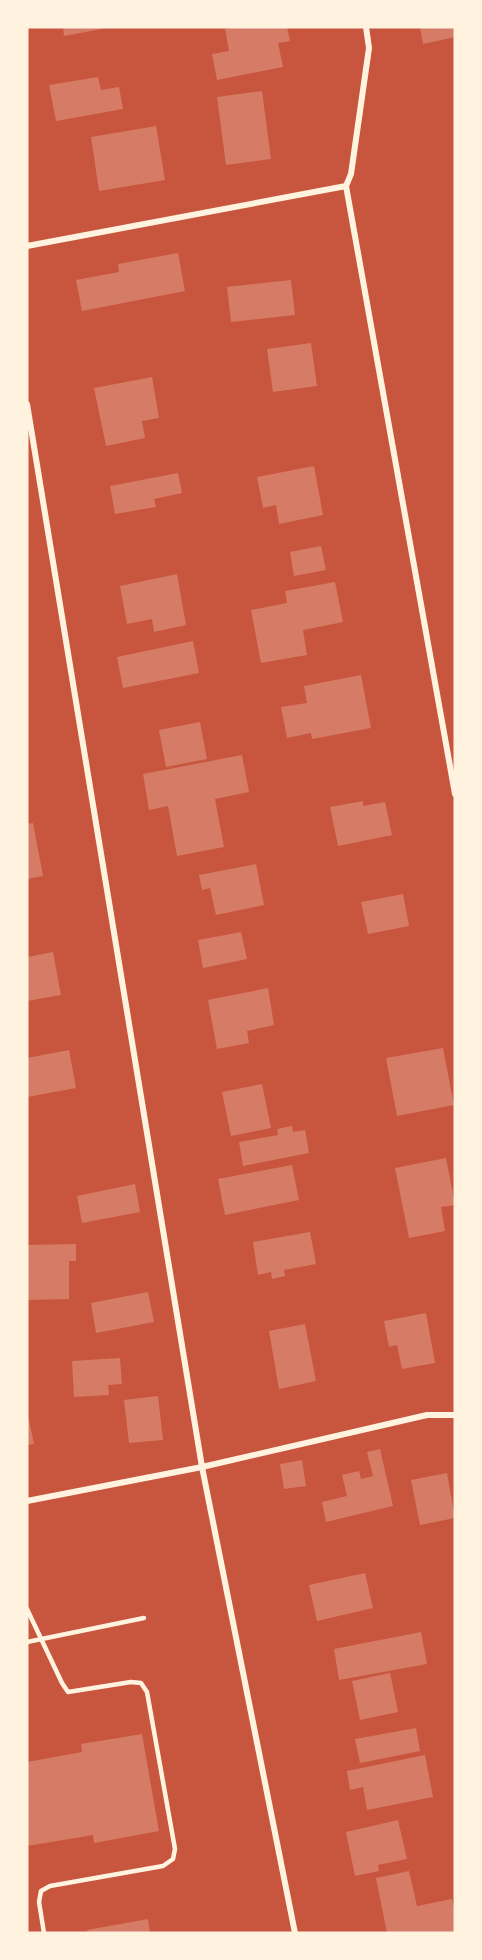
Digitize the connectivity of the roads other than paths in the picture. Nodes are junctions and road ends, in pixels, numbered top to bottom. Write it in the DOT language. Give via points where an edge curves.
graph roads {
  1 [pos="366,27"];
  2 [pos="346,186"];
  3 [pos="27,246"];
  4 [pos="27,404"];
  5 [pos="455,794"];
  6 [pos="455,1415"];
  7 [pos="202,1467"];
  8 [pos="27,1501"];
  9 [pos="27,1609"];
  10 [pos="144,1618"];
  11 [pos="41,1639"];
  12 [pos="27,1642"];
  13 [pos="44,1933"];
  14 [pos="295,1933"];
  1 -- 2 [label="street" via="369,48"];
  2 -- 3 [label="street"];
  2 -- 5 [label="street"];
  4 -- 7 [label="street"];
  6 -- 7 [label="street" via="427,1415"];
  7 -- 8 [label="street"];
  7 -- 14 [label="street"];
  9 -- 11 [label="lane"];
  10 -- 11 [label="lane"];
  11 -- 12 [label="lane"];
  11 -- 13 [label="lane" via="68,1692 131,1682 141,1683 147,1692 176,1850 173,1860 163,1866 50,1886 41,1891"];
}
